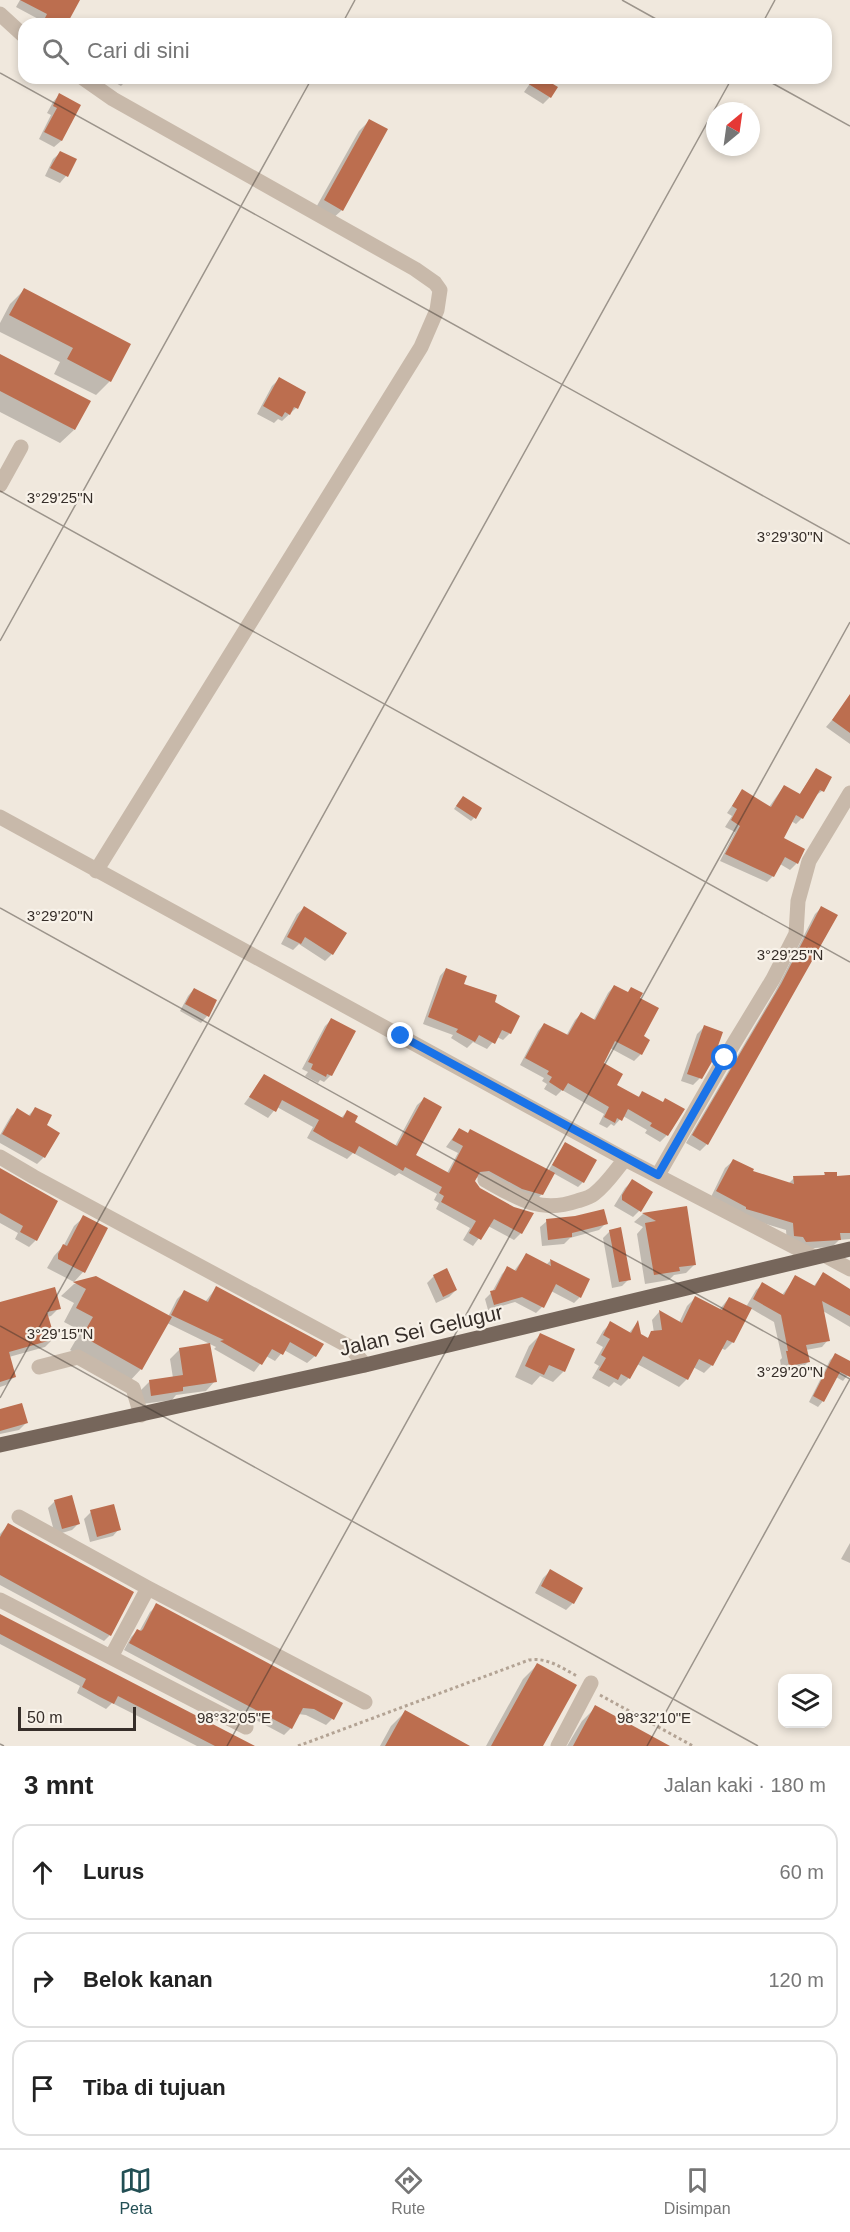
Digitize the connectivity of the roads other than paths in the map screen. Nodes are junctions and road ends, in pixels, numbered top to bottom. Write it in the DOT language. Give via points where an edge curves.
graph roads {
  1 [pos="3,0"];
  2 [pos="0,7"];
  3 [pos="0,14"];
  4 [pos="18,30"];
  5 [pos="92,84"];
  6 [pos="21,447"];
  7 [pos="0,485"];
  8 [pos="850,793"];
  9 [pos="0,817"];
  10 [pos="96,871"];
  11 [pos="0,1157"];
  12 [pos="625,1159"];
  13 [pos="658,1175"];
  14 [pos="485,1180"];
  15 [pos="850,1249"];
  16 [pos="819,1256"];
  17 [pos="850,1269"];
  18 [pos="365,1365"];
  19 [pos="39,1367"];
  20 [pos="141,1414"];
  21 [pos="0,1445"];
  22 [pos="19,1517"];
  23 [pos="148,1588"];
  24 [pos="0,1599"];
  25 [pos="111,1657"];
  26 [pos="591,1683"];
  27 [pos="365,1702"];
  28 [pos="246,1727"];
  29 [pos="558,1746"];
  1 -- 2 [label="street"];
  3 -- 4 [label="street"];
  5 -- 10 [label="street" via="415,269 440,290 437,310 421,347"];
  6 -- 7 [label="street"];
  8 -- 13 [label="street" via="809,861 798,901 796,934"];
  9 -- 10 [label="street"];
  10 -- 12 [label="street"];
  11 -- 18 [label="street" via="350,1347"];
  12 -- 13 [label="street"];
  12 -- 14 [label="street" via="592,1196 570,1204 544,1207 519,1200"];
  13 -- 16 [label="street"];
  15 -- 16 [label="main road, Jalan Sei Gelugur"];
  16 -- 17 [label="street"];
  16 -- 18 [label="main road, Jalan Sei Gelugur"];
  18 -- 20 [label="main road, Jalan Sei Gelugur"];
  19 -- 20 [label="street" via="78,1357 133,1388"];
  20 -- 21 [label="main road, Jalan Sei Gelugur"];
  22 -- 23 [label="street"];
  23 -- 25 [label="street"];
  23 -- 27 [label="street"];
  24 -- 25 [label="street"];
  25 -- 28 [label="street"];
  26 -- 29 [label="street"];
}
